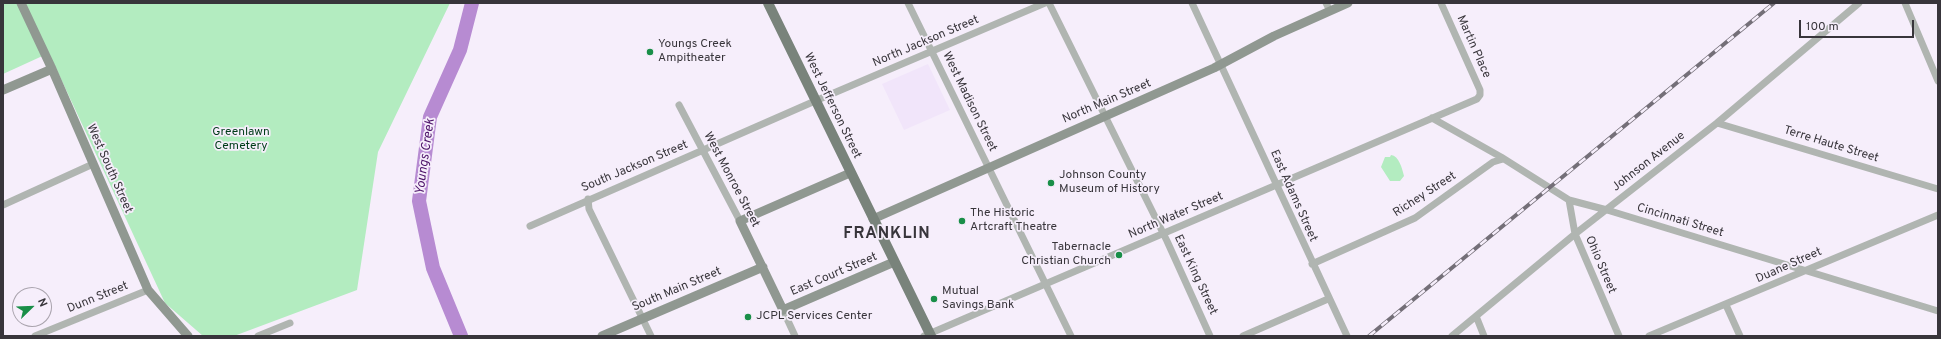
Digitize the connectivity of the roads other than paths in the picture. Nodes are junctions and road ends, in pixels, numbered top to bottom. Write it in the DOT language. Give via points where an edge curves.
graph roads {
  1 [pos="21,3"];
  2 [pos="768,3"];
  3 [pos="908,3"];
  4 [pos="1045,3"];
  5 [pos="1049,3"];
  6 [pos="1192,3"];
  7 [pos="1348,3"];
  8 [pos="1441,3"];
  9 [pos="1859,3"];
  10 [pos="1905,3"];
  11 [pos="1328,7"];
  12 [pos="932,52"];
  13 [pos="1220,65"];
  14 [pos="52,69"];
  15 [pos="1938,81"];
  16 [pos="3,90"];
  17 [pos="815,101"];
  18 [pos="679,105"];
  19 [pos="1105,117"];
  20 [pos="1432,118"];
  21 [pos="1717,123"];
  22 [pos="702,151"];
  23 [pos="1503,159"];
  24 [pos="94,164"];
  25 [pos="989,168"];
  26 [pos="850,173"];
  27 [pos="1276,185"];
  28 [pos="1938,190"];
  29 [pos="588,199"];
  30 [pos="1569,200"];
  31 [pos="3,205"];
  32 [pos="1607,210"];
  33 [pos="1938,215"];
  34 [pos="873,219"];
  35 [pos="740,221"];
  36 [pos="530,226"];
  37 [pos="1163,233"];
  38 [pos="1575,234"];
  39 [pos="894,262"];
  40 [pos="1312,264"];
  41 [pos="763,267"];
  42 [pos="1805,270"];
  43 [pos="1047,284"];
  44 [pos="148,290"];
  45 [pos="1328,299"];
  46 [pos="1726,305"];
  47 [pos="783,310"];
  48 [pos="1938,310"];
  49 [pos="1476,316"];
  50 [pos="642,318"];
  51 [pos="290,323"];
  52 [pos="928,335"];
  53 [pos="35,336"];
  54 [pos="188,336"];
  55 [pos="258,336"];
  56 [pos="602,336"];
  57 [pos="651,336"];
  58 [pos="795,336"];
  59 [pos="1071,336"];
  60 [pos="1210,336"];
  61 [pos="1243,336"];
  62 [pos="1347,336"];
  63 [pos="1452,336"];
  64 [pos="1484,336"];
  65 [pos="1619,336"];
  66 [pos="1649,336"];
  67 [pos="1740,336"];
  1 -- 14 [label="street, West South Street"];
  2 -- 17 [label="main road, West Jefferson Street"];
  3 -- 12 [label="street, West Madison Street"];
  4 -- 12 [label="street, North Jackson Street"];
  5 -- 19 [label="street, East King Street"];
  6 -- 13 [label="street, East Adams Street"];
  7 -- 11 [label="street, North Main Street"];
  8 -- 20 [label="street, Martin Place" via="1481,93 1477,99"];
  9 -- 21 [label="street, Johnson Avenue"];
  10 -- 15 [label="street"];
  11 -- 13 [label="street, North Main Street"];
  12 -- 17 [label="street, North Jackson Street"];
  12 -- 25 [label="street, West Madison Street"];
  13 -- 19 [label="street, North Main Street"];
  13 -- 27 [label="street, East Adams Street"];
  14 -- 16 [label="street"];
  14 -- 24 [label="street, West South Street"];
  17 -- 22 [label="street, South Jackson Street"];
  17 -- 26 [label="main road, West Jefferson Street"];
  18 -- 22 [label="street, West Monroe Street"];
  19 -- 25 [label="street, North Main Street"];
  19 -- 37 [label="street, East King Street"];
  20 -- 23 [label="street, Cincinnati Street"];
  20 -- 27 [label="street, North Water Street"];
  21 -- 28 [label="street, Terre Haute Street"];
  21 -- 32 [label="street, Johnson Avenue"];
  22 -- 29 [label="street, South Jackson Street"];
  22 -- 35 [label="street, West Monroe Street"];
  23 -- 30 [label="street, Cincinnati Street"];
  23 -- 40 [label="street, Richey Street" via="1493,162 1415,218"];
  24 -- 31 [label="street"];
  24 -- 44 [label="street, West South Street"];
  25 -- 34 [label="street, North Main Street"];
  25 -- 43 [label="street, West Madison Street"];
  26 -- 34 [label="main road, West Jefferson Street"];
  26 -- 35 [label="street"];
  27 -- 37 [label="street, North Water Street"];
  27 -- 40 [label="street, East Adams Street"];
  29 -- 36 [label="street, South Jackson Street"];
  29 -- 50 [label="street" via="593,216"];
  30 -- 32 [label="street, Cincinnati Street"];
  30 -- 38 [label="street, Ohio Street"];
  32 -- 38 [label="street, Johnson Avenue"];
  32 -- 42 [label="street, Cincinnati Street"];
  33 -- 42 [label="street, Duane Street"];
  34 -- 39 [label="main road, West Jefferson Street"];
  35 -- 41 [label="street, West Monroe Street"];
  37 -- 43 [label="street, North Water Street"];
  37 -- 60 [label="street, East King Street"];
  38 -- 49 [label="street, Johnson Avenue"];
  38 -- 65 [label="street, Ohio Street"];
  39 -- 47 [label="street, East Court Street"];
  39 -- 52 [label="main road, West Jefferson Street"];
  40 -- 45 [label="street, East Adams Street"];
  41 -- 47 [label="street, West Monroe Street"];
  41 -- 50 [label="street, South Main Street"];
  42 -- 46 [label="street, Duane Street"];
  42 -- 48 [label="street, Cincinnati Street"];
  43 -- 52 [label="street, North Water Street"];
  43 -- 59 [label="street, West Madison Street"];
  44 -- 53 [label="street, Dunn Street"];
  44 -- 54 [label="street, West South Street"];
  45 -- 61 [label="street"];
  45 -- 62 [label="street, East Adams Street"];
  46 -- 66 [label="street, Duane Street"];
  46 -- 67 [label="street"];
  47 -- 58 [label="street"];
  49 -- 63 [label="street, Johnson Avenue"];
  49 -- 64 [label="street"];
  50 -- 56 [label="street, South Main Street"];
  50 -- 57 [label="street"];
  51 -- 55 [label="street"];
}
